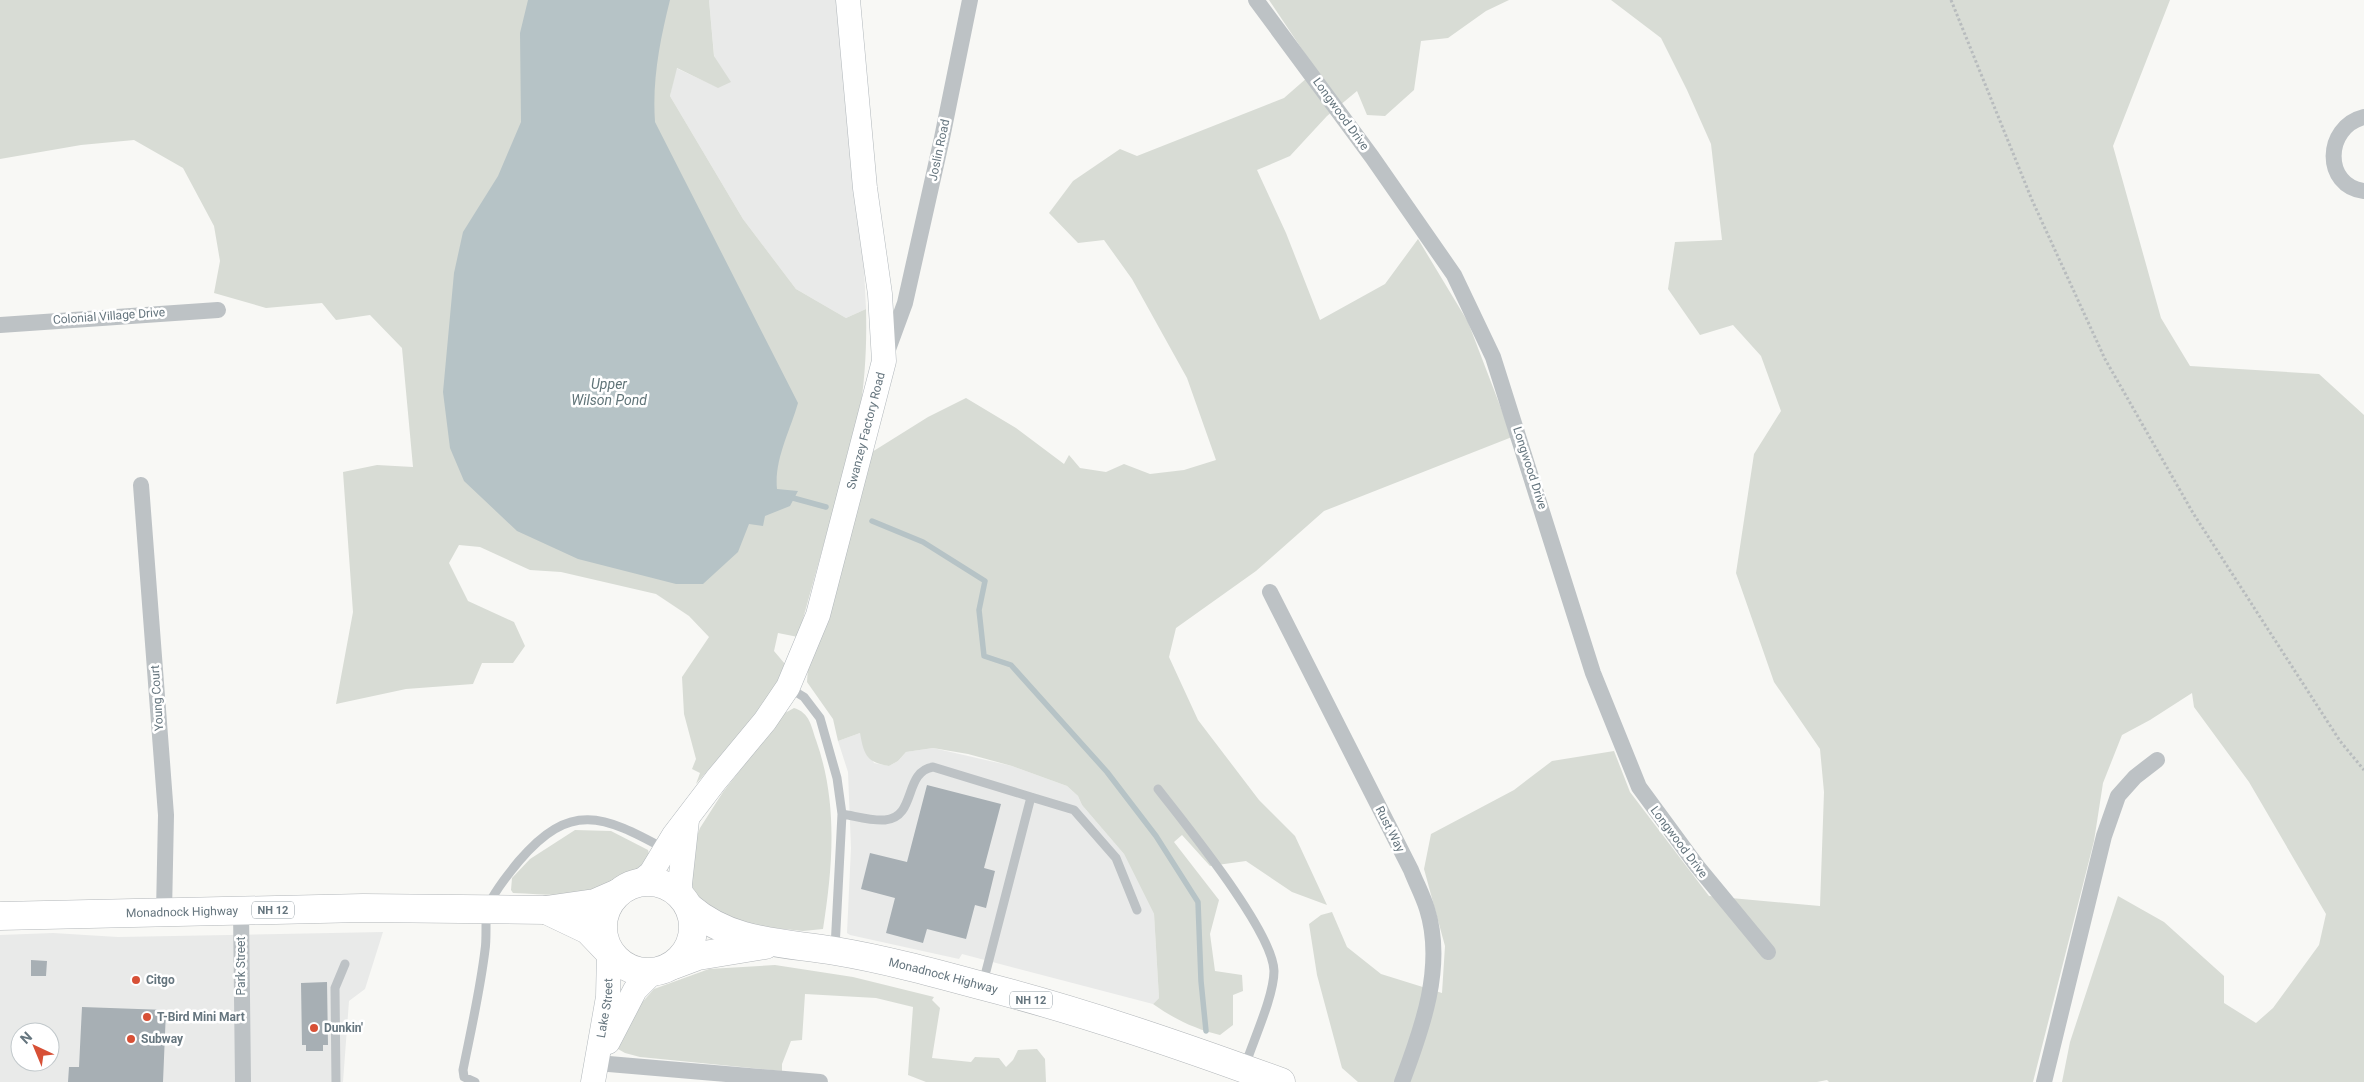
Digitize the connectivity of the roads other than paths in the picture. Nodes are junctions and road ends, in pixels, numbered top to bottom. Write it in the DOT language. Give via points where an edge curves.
graph roads {
  1 [pos="848,0"];
  2 [pos="970,0"];
  3 [pos="1256,0"];
  4 [pos="2364,117"];
  5 [pos="2364,191"];
  6 [pos="880,294"];
  7 [pos="906,300"];
  8 [pos="218,310"];
  9 [pos="0,325"];
  10 [pos="884,361"];
  11 [pos="141,485"];
  12 [pos="1270,592"];
  13 [pos="788,687"];
  14 [pos="2158,760"];
  15 [pos="1158,788"];
  16 [pos="1031,797"];
  17 [pos="842,814"];
  18 [pos="687,820"];
  19 [pos="665,849"];
  20 [pos="629,887"];
  21 [pos="685,902"];
  22 [pos="487,909"];
  23 [pos="241,910"];
  24 [pos="546,910"];
  25 [pos="1137,910"];
  26 [pos="164,912"];
  27 [pos="0,916"];
  28 [pos="773,943"];
  29 [pos="835,951"];
  30 [pos="609,952"];
  31 [pos="1768,952"];
  32 [pos="345,964"];
  33 [pos="664,968"];
  34 [pos="982,986"];
  35 [pos="1244,1068"];
  36 [pos="595,1073"];
  37 [pos="243,1082"];
  38 [pos="336,1082"];
  39 [pos="475,1082"];
  40 [pos="820,1082"];
  41 [pos="1282,1082"];
  42 [pos="1402,1082"];
  43 [pos="2044,1082"];
  1 -- 6 [label="street, Swanzey Factory Road" via="865,188"];
  2 -- 7 [label="street, Joslin Road"];
  3 -- 31 [label="street, Longwood Drive" via="1454,275 1493,357 1593,673 1639,787 1696,866"];
  4 -- 5 [label="street" via="2350,122 2341,130 2333,153 2334,166 2340,176 2349,186"];
  6 -- 7 [label="street"];
  6 -- 10 [label="street, Swanzey Factory Road"];
  7 -- 10 [label="street, Joslin Road"];
  8 -- 9 [label="street, Colonial Village Drive"];
  10 -- 13 [label="street, Swanzey Factory Road" via="818,615"];
  11 -- 26 [label="street, Young Court" via="166,815"];
  12 -- 42 [label="street, Rust Way" via="1427,910 1434,946 1432,979 1425,1013"];
  13 -- 17 [label="lane" via="804,697 820,718 837,778"];
  13 -- 18 [label="street, Swanzey Factory Road"];
  14 -- 43 [label="street" via="2135,777 2118,796 2104,836"];
  15 -- 35 [label="lane" via="1235,893 1271,954 1272,986"];
  16 -- 17 [label="lane" via="933,767 918,774 907,804 894,817 884,820"];
  16 -- 25 [label="lane" via="1074,810 1116,858"];
  16 -- 34 [label="lane"];
  17 -- 29 [label="lane"];
  18 -- 19 [label="street, Swanzey Factory Road"];
  18 -- 21 [label="street, Swanzey Factory Road" via="680,884"];
  19 -- 20 [label="street, Swanzey Factory Road" via="651,873"];
  19 -- 22 [label="lane" via="618,825 585,819 571,821 555,828 534,844 507,875"];
  20 -- 21 [label="highway, NH 12" via="653,882 665,884"];
  20 -- 24 [label="highway, Monadnock Highway / NH 12" via="595,903"];
  20 -- 30 [label="highway" via="610,902 602,926"];
  21 -- 28 [label="highway, Monadnock Highway / NH 12" via="705,921"];
  21 -- 33 [label="highway" via="694,927 691,942 685,954"];
  22 -- 23 [label="highway, Monadnock Highway / NH 12"];
  22 -- 24 [label="highway, Monadnock Highway / NH 12"];
  22 -- 39 [label="lane" via="485,950 463,1070 464,1077"];
  23 -- 26 [label="highway, Monadnock Highway / NH 12"];
  23 -- 37 [label="street, Park Street"];
  24 -- 30 [label="highway, Monadnock Highway / NH 12" via="588,930"];
  26 -- 27 [label="highway, Monadnock Highway / NH 12"];
  28 -- 29 [label="highway, Monadnock Highway / NH 12"];
  28 -- 33 [label="highway, Monadnock Highway / NH 12" via="698,956"];
  29 -- 34 [label="highway, Monadnock Highway / NH 12"];
  30 -- 33 [label="highway, NH 12" via="632,970"];
  30 -- 36 [label="street, Lake Street" via="610,980"];
  32 -- 38 [label="lane" via="335,988"];
  33 -- 36 [label="street, Lake Street" via="641,983 627,1004"];
  34 -- 35 [label="highway, Monadnock Highway / NH 12"];
  35 -- 41 [label="highway, Monadnock Highway / NH 12"];
  36 -- 40 [label="street"];
}
